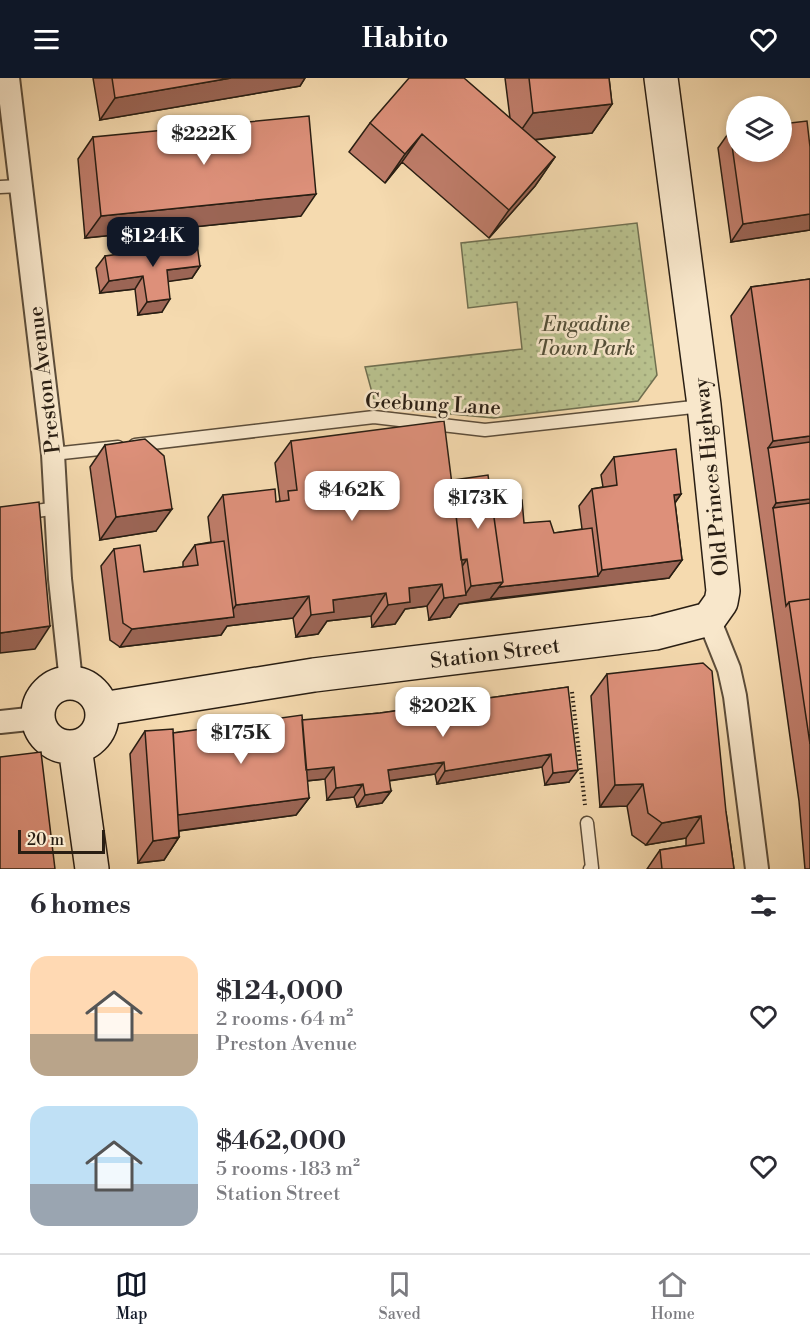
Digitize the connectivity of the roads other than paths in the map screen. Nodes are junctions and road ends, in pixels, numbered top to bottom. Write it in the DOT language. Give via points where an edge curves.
graph roads {
  1 [pos="8,78"];
  2 [pos="662,78"];
  3 [pos="10,186"];
  4 [pos="704,405"];
  5 [pos="53,454"];
  6 [pos="58,508"];
  7 [pos="0,516"];
  8 [pos="709,619"];
  9 [pos="71,682"];
  10 [pos="102,708"];
  11 [pos="38,717"];
  12 [pos="0,722"];
  13 [pos="75,747"];
  14 [pos="587,824"];
  15 [pos="92,869"];
  16 [pos="590,869"];
  17 [pos="757,869"];
  1 -- 3 [label="street, Preston Avenue"];
  2 -- 4 [label="street, Old Princes Highway"];
  3 -- 5 [label="street, Preston Avenue"];
  4 -- 5 [label="lane, Geebung Lane" via="485,430 374,417"];
  4 -- 8 [label="street, Old Princes Highway" via="723,591 721,602"];
  5 -- 6 [label="street, Preston Avenue"];
  6 -- 7 [label="lane"];
  6 -- 9 [label="street, Preston Avenue" via="60,579"];
  8 -- 10 [label="street, Station Street" via="655,633 314,675"];
  8 -- 17 [label="street" via="735,696"];
  9 -- 10 [label="street" via="91,690"];
  9 -- 11 [label="street" via="51,689 39,706"];
  10 -- 13 [label="street" via="94,738"];
  11 -- 12 [label="street"];
  11 -- 13 [label="street" via="46,737 64,747"];
  13 -- 15 [label="street"];
  14 -- 16 [label="lane"];
}
